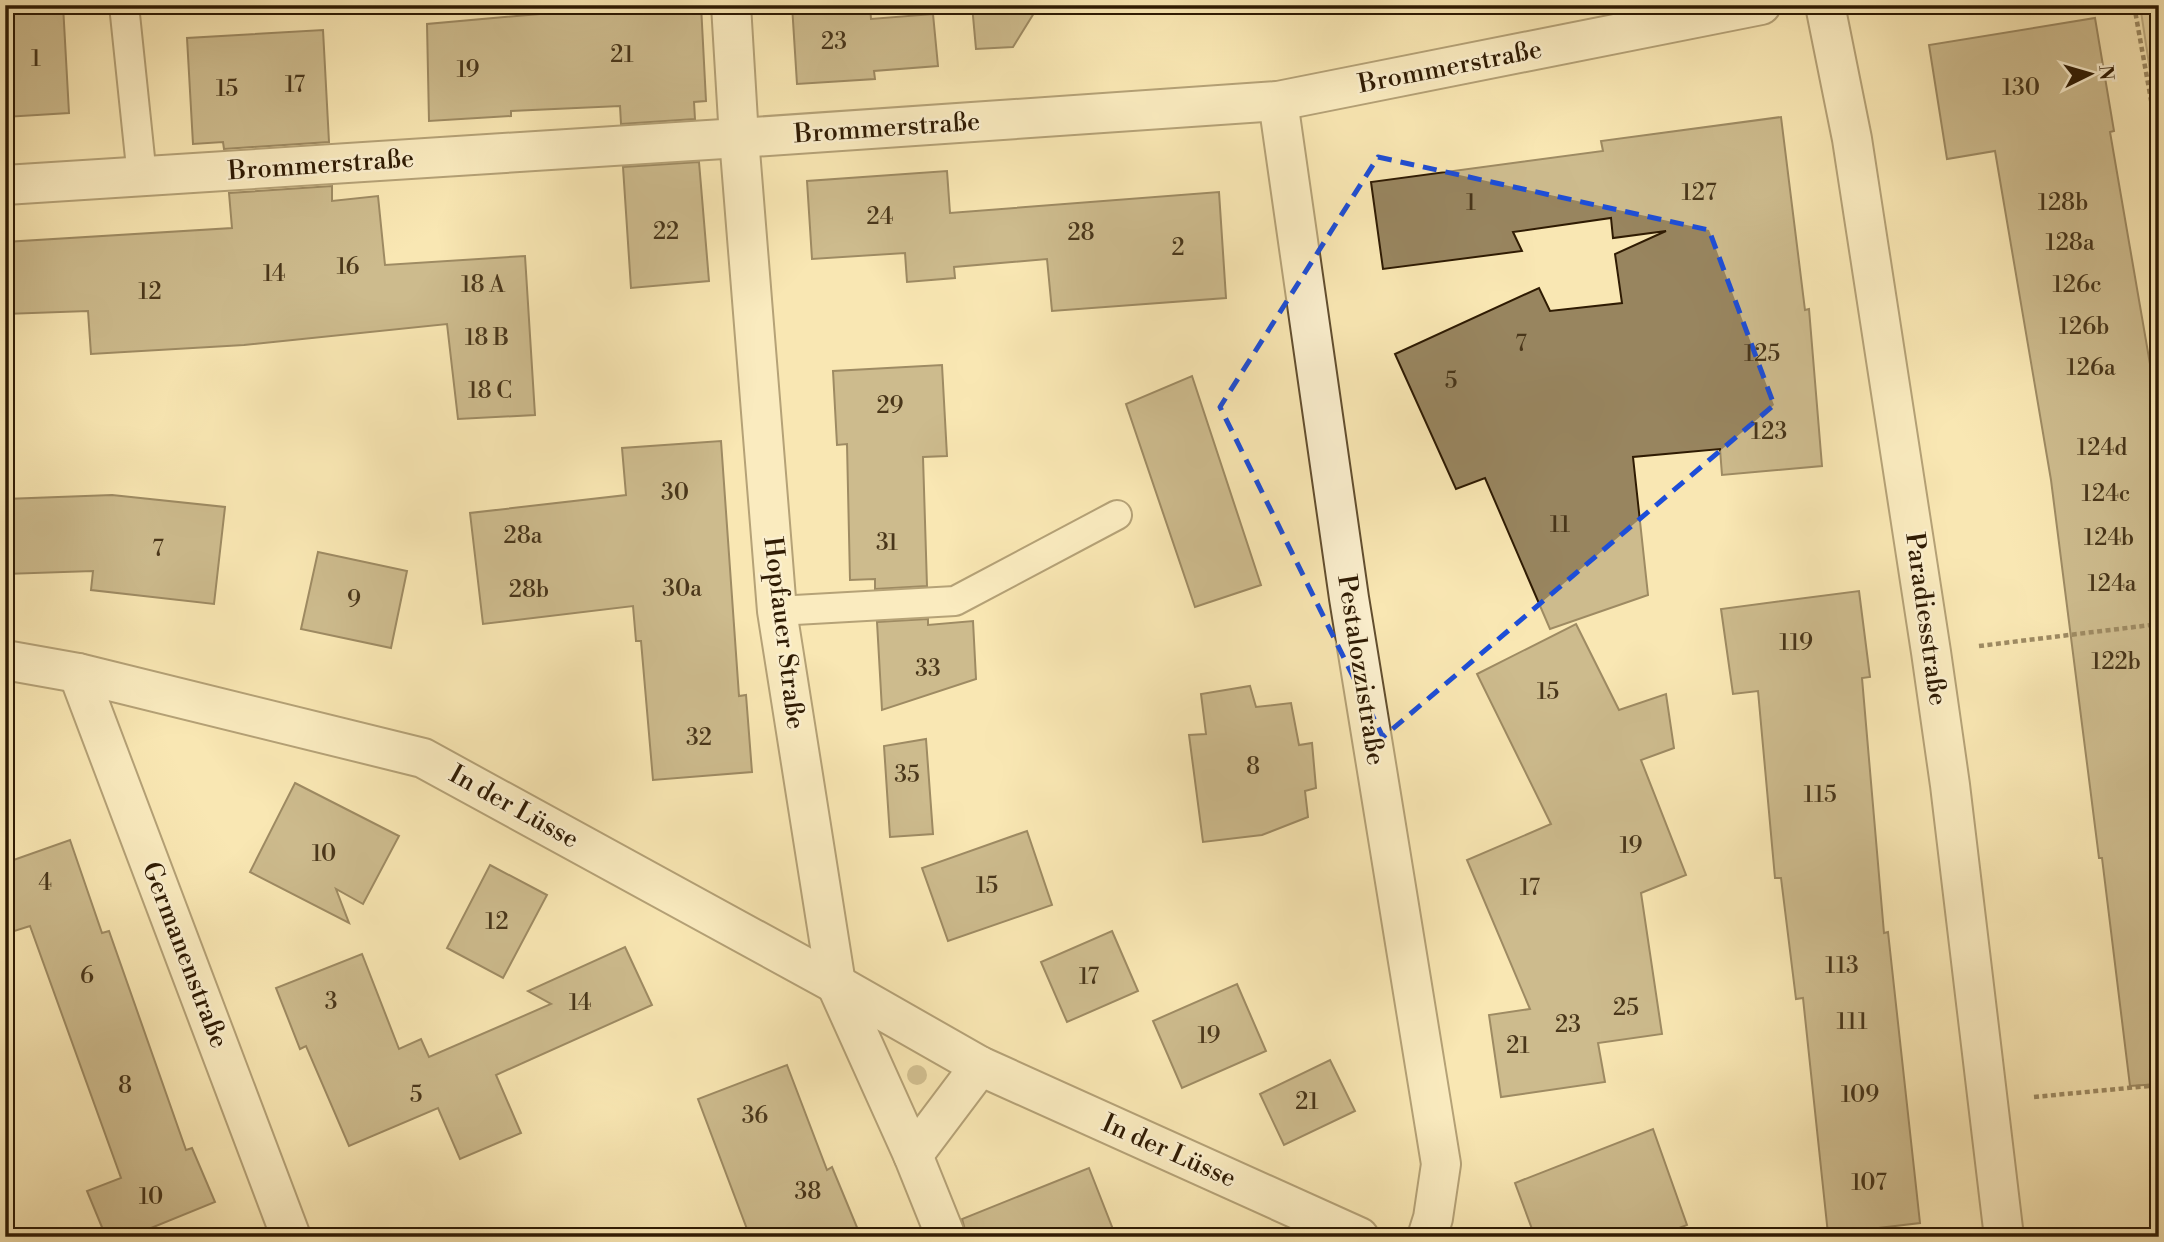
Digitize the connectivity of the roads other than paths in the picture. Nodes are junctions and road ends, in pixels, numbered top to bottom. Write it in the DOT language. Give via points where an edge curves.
graph roads {
  1 [pos="124,5"];
  2 [pos="732,5"];
  3 [pos="1761,5"];
  4 [pos="1825,5"];
  5 [pos="1278,100"];
  6 [pos="738,138"];
  7 [pos="142,177"];
  8 [pos="5,185"];
  9 [pos="1117,515"];
  10 [pos="777,611"];
  11 [pos="5,660"];
  12 [pos="78,673"];
  13 [pos="836,984"];
  14 [pos="980,1066"];
  15 [pos="913,1155"];
  16 [pos="291,1237"];
  17 [pos="946,1237"];
  18 [pos="1359,1237"];
  19 [pos="1427,1237"];
  20 [pos="2004,1237"];
  1 -- 7 [label="lane"];
  2 -- 6 [label="street, Hopfauer Straße"];
  3 -- 5 [label="street, Brommerstraße"];
  4 -- 20 [label="street, Paradiesstraße" via="1853,139 1931,652"];
  5 -- 6 [label="street, Brommerstraße"];
  5 -- 19 [label="street, Pestalozzistraße" via="1349,598 1441,1164"];
  6 -- 7 [label="street, Brommerstraße"];
  6 -- 10 [label="street, Hopfauer Straße"];
  7 -- 8 [label="street, Brommerstraße"];
  9 -- 10 [label="lane" via="955,601"];
  10 -- 13 [label="street, Hopfauer Straße"];
  11 -- 12 [label="street, In der Lüsse"];
  12 -- 13 [label="street, In der Lüsse" via="423,758"];
  12 -- 16 [label="street, Germanenstraße"];
  13 -- 14 [label="street, In der Lüsse"];
  13 -- 15 [label="street, Hopfauer Straße"];
  14 -- 15 [label="street"];
  14 -- 18 [label="street, In der Lüsse"];
  15 -- 17 [label="street, Hopfauer Straße"];
}
